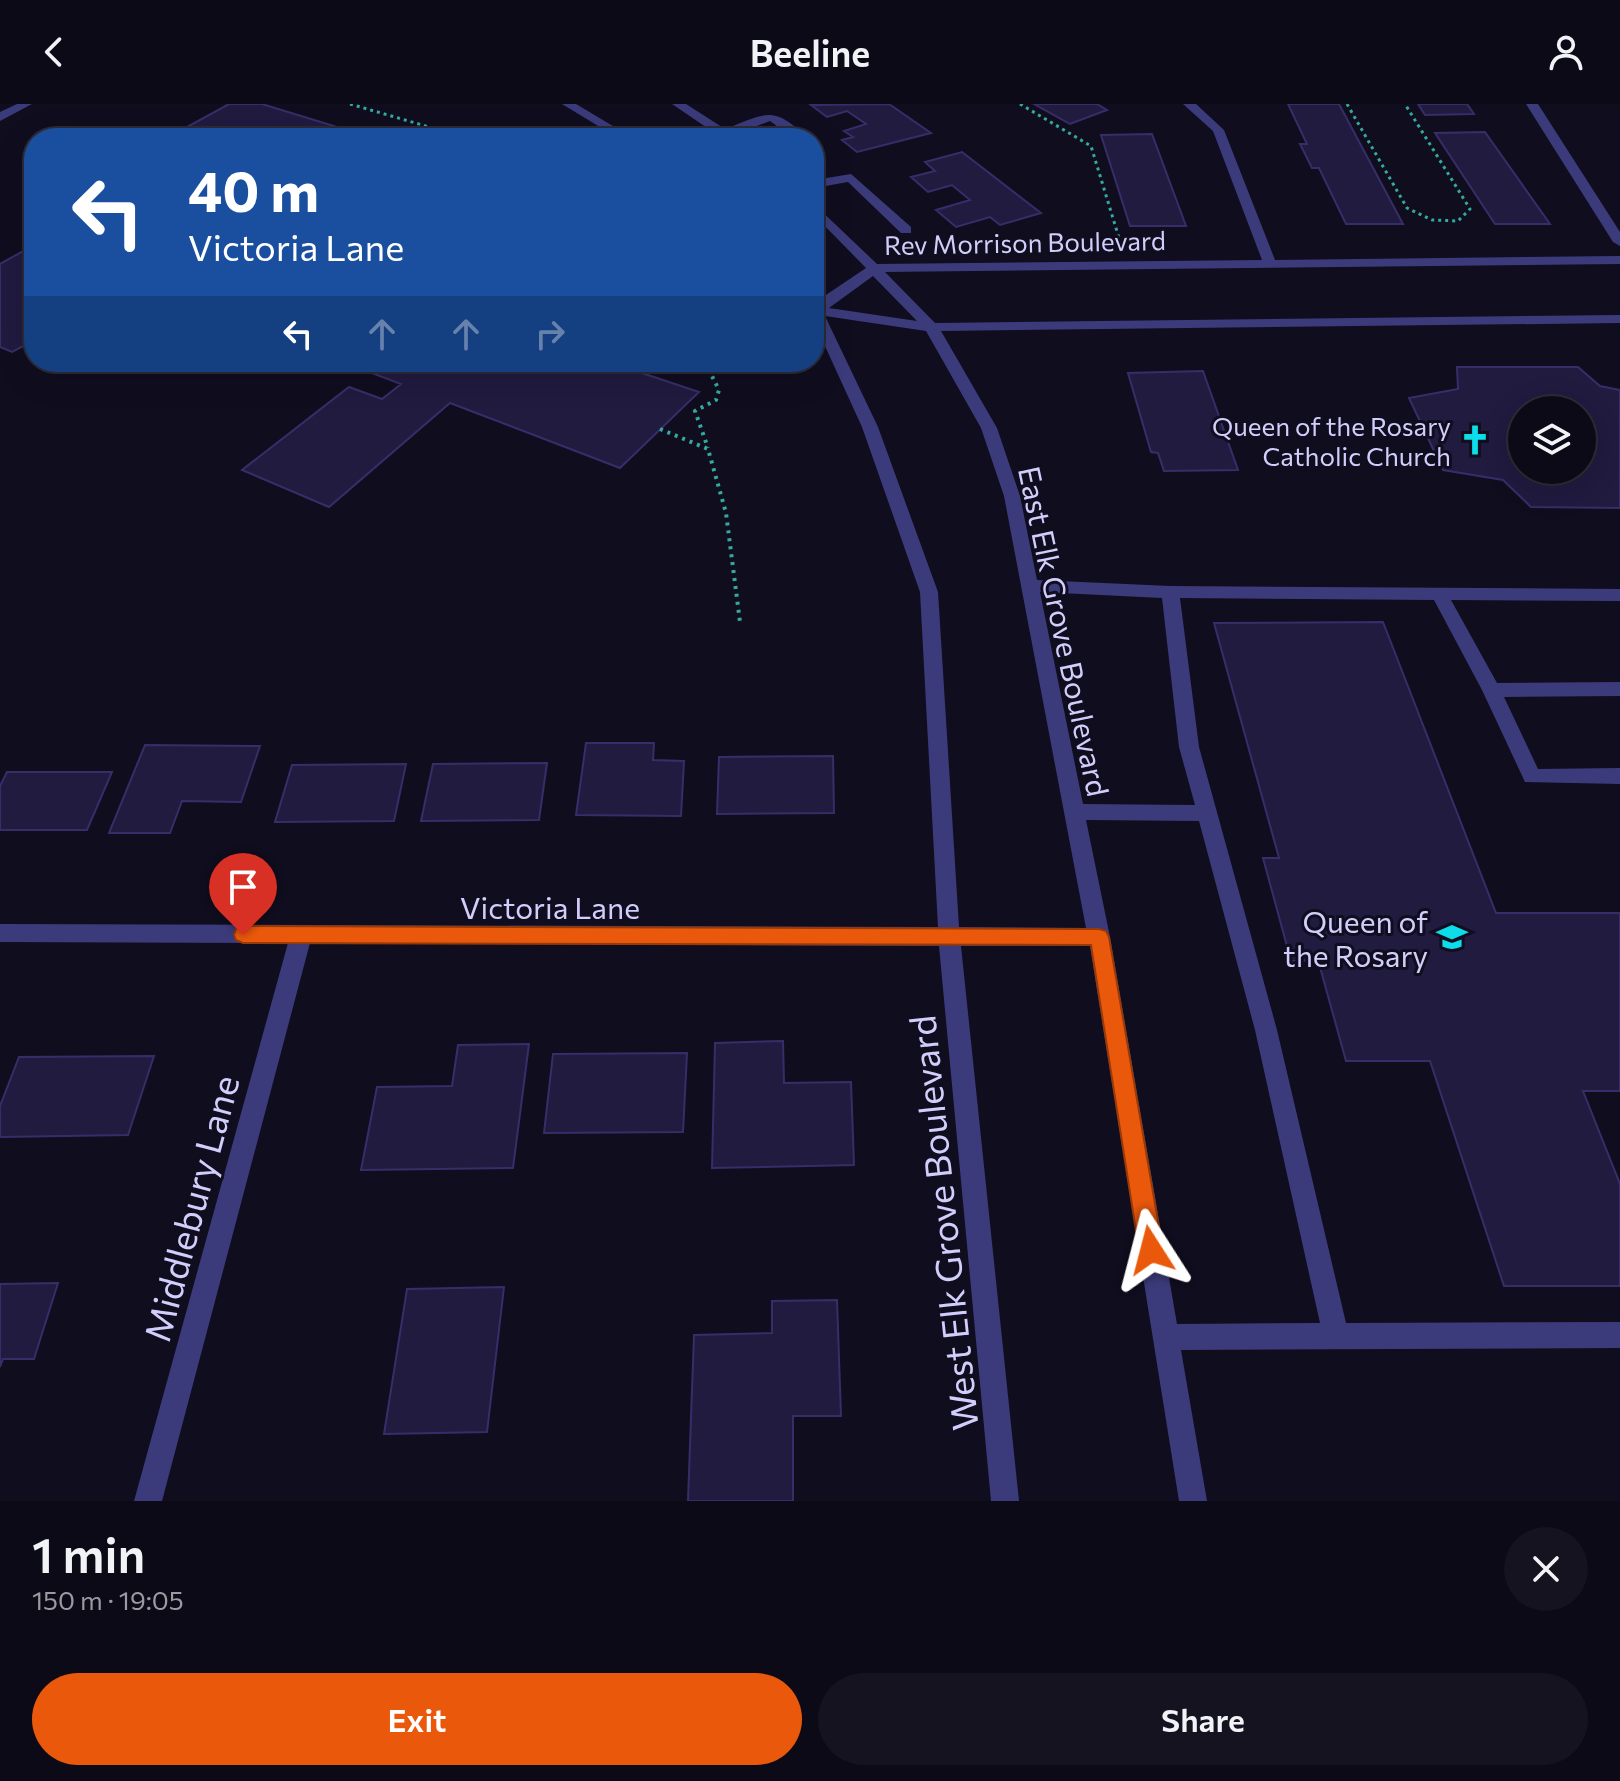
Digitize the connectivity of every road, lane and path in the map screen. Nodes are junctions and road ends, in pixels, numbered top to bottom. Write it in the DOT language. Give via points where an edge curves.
graph roads {
  1 [pos="26,104"];
  2 [pos="350,104"];
  3 [pos="568,104"];
  4 [pos="678,104"];
  5 [pos="754,104"];
  6 [pos="1020,104"];
  7 [pos="1189,104"];
  8 [pos="1347,104"];
  9 [pos="1405,104"];
  10 [pos="1532,104"];
  11 [pos="771,116"];
  12 [pos="0,117"];
  13 [pos="430,128"];
  14 [pos="610,128"];
  15 [pos="715,128"];
  16 [pos="745,128"];
  17 [pos="787,128"];
  18 [pos="824,182"];
  19 [pos="824,218"];
  20 [pos="906,230"];
  21 [pos="1620,242"];
  22 [pos="1122,247"];
  23 [pos="1620,260"];
  24 [pos="1270,263"];
  25 [pos="875,268"];
  26 [pos="824,302"];
  27 [pos="824,309"];
  28 [pos="1620,319"];
  29 [pos="824,327"];
  30 [pos="931,327"];
  31 [pos="710,372"];
  32 [pos="660,429"];
  33 [pos="708,449"];
  34 [pos="1030,586"];
  35 [pos="1170,592"];
  36 [pos="1440,595"];
  37 [pos="1620,595"];
  38 [pos="740,622"];
  39 [pos="1620,689"];
  40 [pos="1491,690"];
  41 [pos="1620,776"];
  42 [pos="1075,812"];
  43 [pos="1207,813"];
  44 [pos="0,933"];
  45 [pos="301,935"];
  46 [pos="949,937"];
  47 [pos="1099,937"];
  48 [pos="1620,1335"];
  49 [pos="1336,1336"];
  50 [pos="1166,1337"];
  51 [pos="148,1501"];
  52 [pos="1005,1501"];
  53 [pos="1193,1501"];
  1 -- 12 [label="street"];
  2 -- 13 [label="path"];
  3 -- 14 [label="street"];
  4 -- 15 [label="street"];
  5 -- 11 [label="street"];
  6 -- 22 [label="path" via="1091,146"];
  7 -- 24 [label="street" via="1218,130"];
  8 -- 9 [label="path" via="1407,208 1432,220 1458,221 1470,209"];
  10 -- 21 [label="street"];
  11 -- 16 [label="street"];
  11 -- 17 [label="street"];
  18 -- 20 [label="street" via="851,178"];
  19 -- 25 [label="street, East Elk Grove Boulevard"];
  23 -- 24 [label="street, Rev Morrison Boulevard"];
  24 -- 25 [label="street, Rev Morrison Boulevard"];
  25 -- 26 [label="street, Rev Morrison Boulevard"];
  25 -- 30 [label="street, East Elk Grove Boulevard"];
  27 -- 30 [label="street"];
  28 -- 30 [label="street"];
  29 -- 46 [label="street" via="870,427 929,592"];
  30 -- 34 [label="street, East Elk Grove Boulevard" via="989,428 1012,496"];
  31 -- 33 [label="path" via="719,390 716,400 695,411"];
  32 -- 33 [label="path"];
  33 -- 38 [label="path" via="726,513"];
  34 -- 35 [label="street"];
  34 -- 42 [label="street, East Elk Grove Boulevard"];
  35 -- 36 [label="street"];
  35 -- 43 [label="street" via="1189,747"];
  36 -- 37 [label="street"];
  36 -- 40 [label="street"];
  39 -- 40 [label="street"];
  40 -- 41 [label="street" via="1532,777"];
  42 -- 43 [label="street"];
  42 -- 47 [label="street, East Elk Grove Boulevard"];
  43 -- 49 [label="street" via="1266,1030"];
  44 -- 45 [label="street, Victoria Lane"];
  45 -- 46 [label="street, Victoria Lane"];
  45 -- 51 [label="street, Middlebury Lane"];
  46 -- 47 [label="street, Victoria Lane"];
  46 -- 52 [label="street, West Elk Grove Boulevard"];
  47 -- 50 [label="street"];
  48 -- 49 [label="street"];
  49 -- 50 [label="street"];
  50 -- 53 [label="street"];
}
